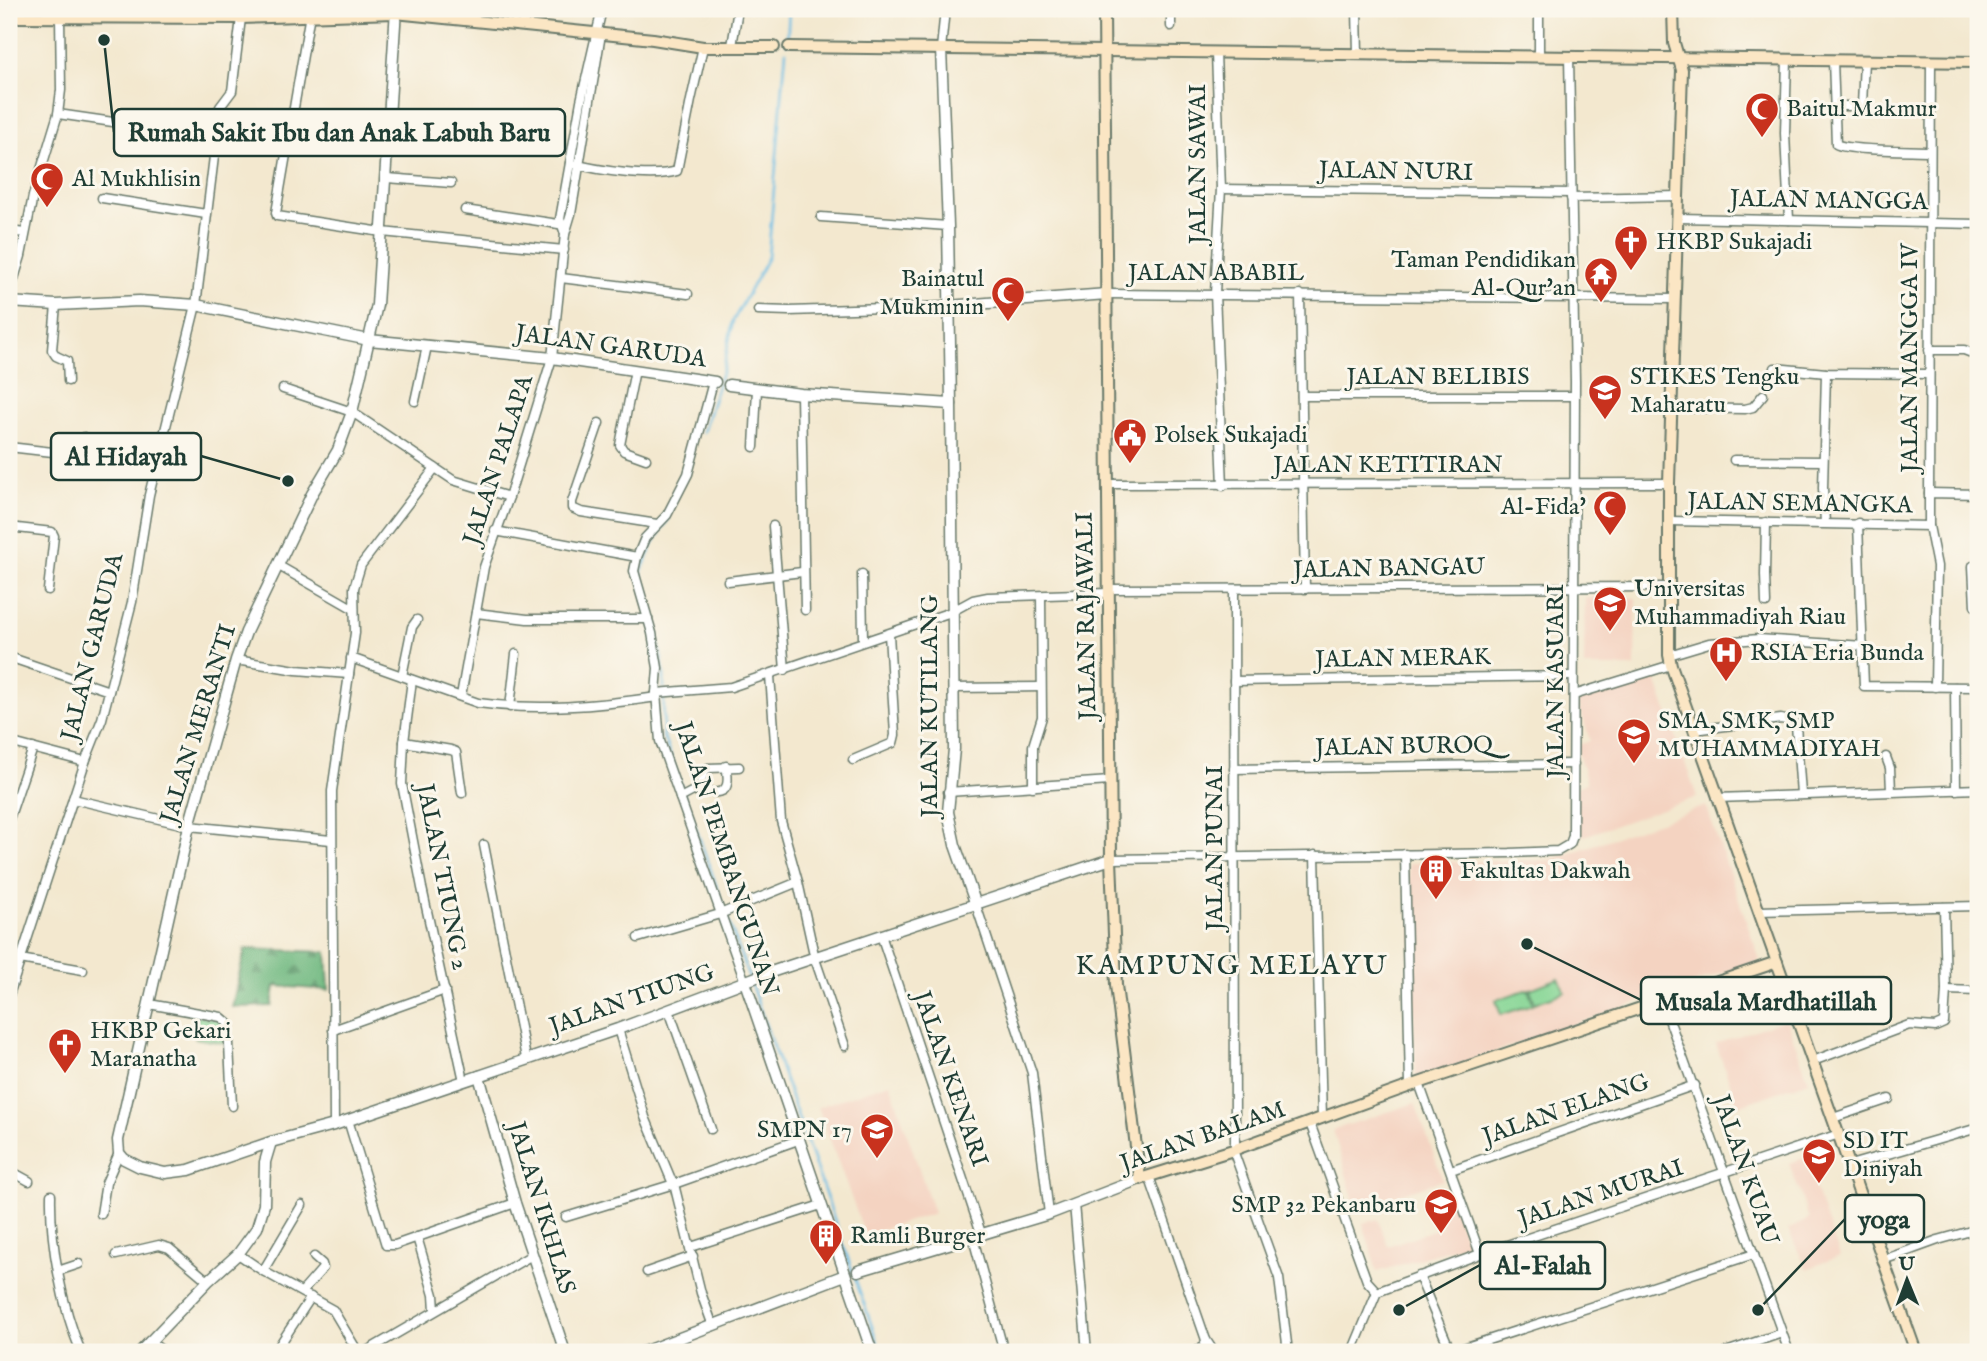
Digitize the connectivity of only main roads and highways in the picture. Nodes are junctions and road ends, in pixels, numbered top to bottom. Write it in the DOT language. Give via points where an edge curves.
graph roads {
  1 [pos="1104,9"];
  2 [pos="1673,9"];
  3 [pos="395,11"];
  4 [pos="197,13"];
  5 [pos="9,17"];
  6 [pos="774,47"];
  7 [pos="789,47"];
  8 [pos="1104,51"];
  9 [pos="1678,57"];
  10 [pos="1978,62"];
  11 [pos="1777,962"];
  12 [pos="1145,1178"];
  13 [pos="1916,1352"];
  1 -- 8 [label="main road, JALAN RAJAWALI"];
  2 -- 9 [label="main road"];
  3 -- 4 [label="main road" via="242,18"];
  3 -- 6 [label="main road" via="704,47"];
  4 -- 5 [label="main road"];
  7 -- 8 [label="main road"];
  8 -- 9 [label="main road"];
  8 -- 12 [label="main road, JALAN RAJAWALI" via="1111,859 1116,985"];
  9 -- 10 [label="main road"];
  9 -- 11 [label="main road" via="1682,70 1669,483 1670,660"];
  11 -- 12 [label="main road, JALAN BALAM"];
  11 -- 13 [label="main road"];
}
